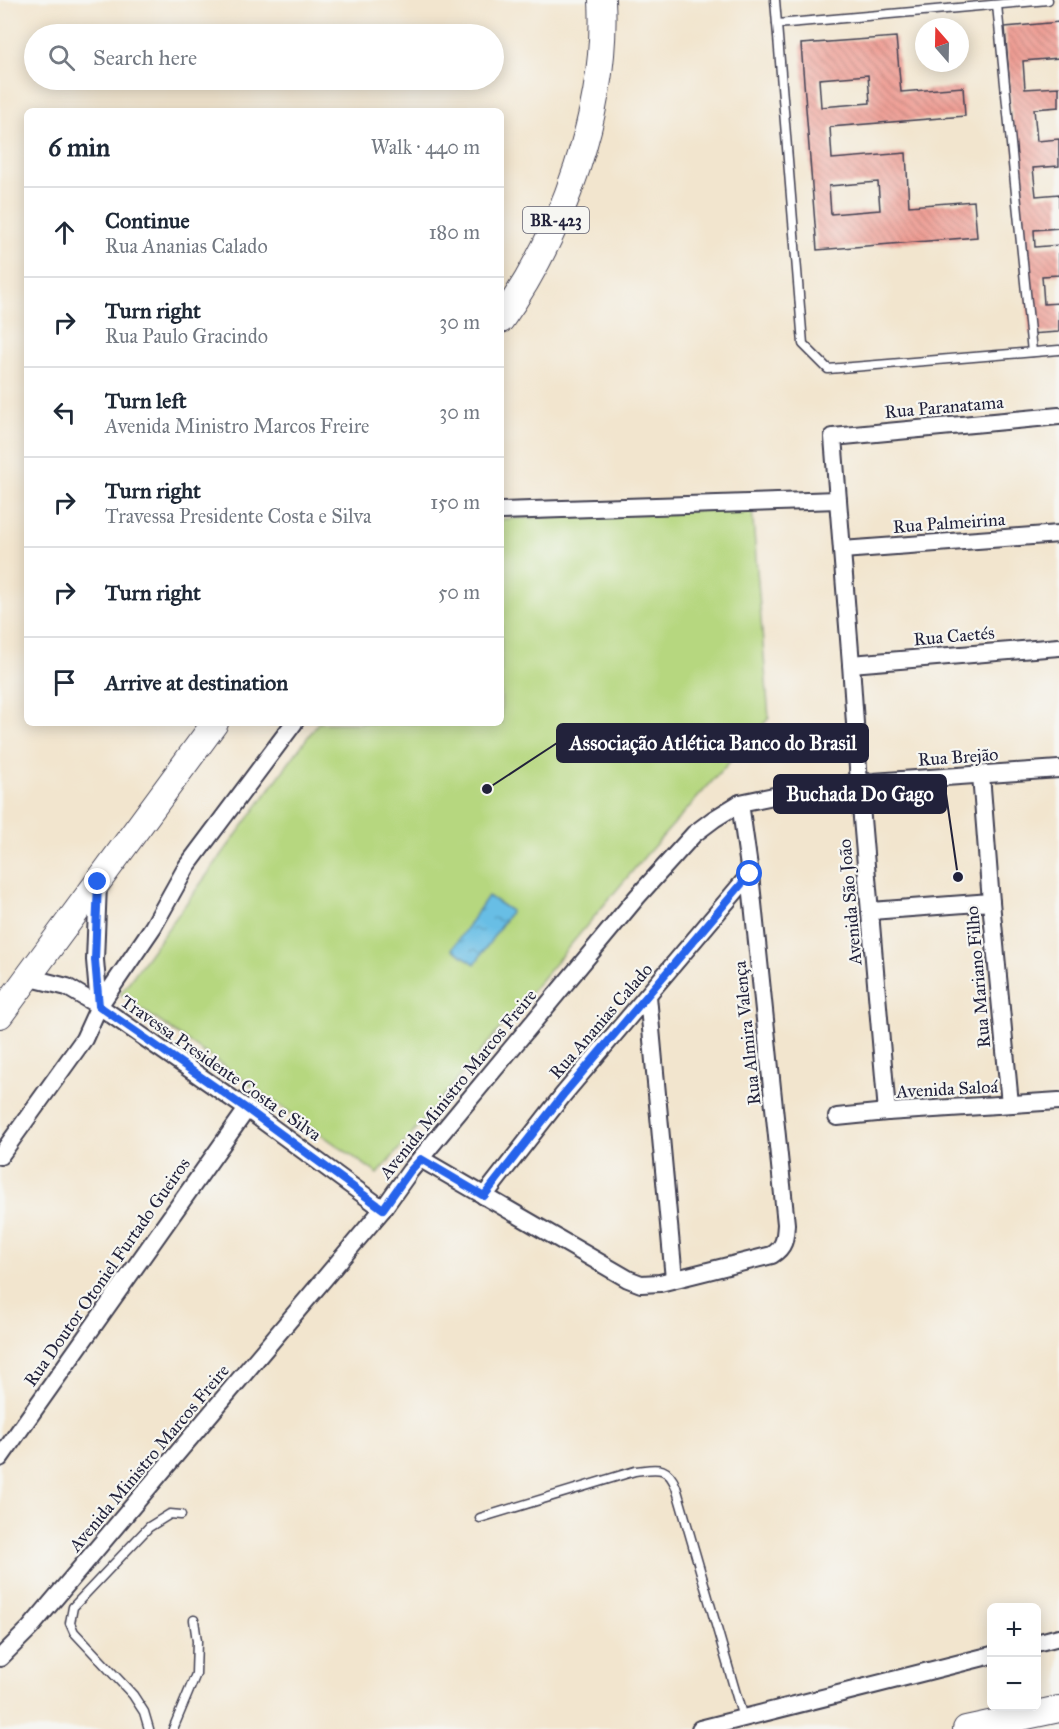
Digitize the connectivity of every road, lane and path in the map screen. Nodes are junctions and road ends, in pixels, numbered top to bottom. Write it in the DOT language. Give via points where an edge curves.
graph roads {
  1 [pos="602,0"];
  2 [pos="775,0"];
  3 [pos="1048,0"];
  4 [pos="997,5"];
  5 [pos="777,24"];
  6 [pos="504,315"];
  7 [pos="1059,350"];
  8 [pos="1032,352"];
  9 [pos="1059,416"];
  10 [pos="833,437"];
  11 [pos="838,500"];
  12 [pos="504,511"];
  13 [pos="1059,534"];
  14 [pos="842,550"];
  15 [pos="1059,647"];
  16 [pos="851,664"];
  17 [pos="213,726"];
  18 [pos="292,726"];
  19 [pos="1059,769"];
  20 [pos="981,775"];
  21 [pos="859,783"];
  22 [pos="740,803"];
  23 [pos="750,874"];
  24 [pos="98,882"];
  25 [pos="991,902"];
  26 [pos="871,911"];
  27 [pos="27,977"];
  28 [pos="648,996"];
  29 [pos="99,1006"];
  30 [pos="0,1015"];
  31 [pos="1059,1101"];
  32 [pos="1010,1104"];
  33 [pos="247,1109"];
  34 [pos="887,1112"];
  35 [pos="837,1117"];
  36 [pos="0,1156"];
  37 [pos="421,1159"];
  38 [pos="484,1196"];
  39 [pos="383,1209"];
  40 [pos="674,1280"];
  41 [pos="0,1458"];
  42 [pos="181,1515"];
  43 [pos="480,1518"];
  44 [pos="194,1620"];
  45 [pos="1059,1637"];
  46 [pos="1041,1642"];
  47 [pos="987,1656"];
  48 [pos="0,1658"];
  49 [pos="1058,1709"];
  50 [pos="744,1724"];
  51 [pos="149,1729"];
  52 [pos="173,1729"];
  53 [pos="700,1729"];
  54 [pos="966,1729"];
  1 -- 6 [label="main road, BR-423" via="601,57 591,120 579,159 539,257"];
  2 -- 5 [label="lane"];
  3 -- 4 [label="lane"];
  4 -- 5 [label="lane"];
  4 -- 8 [label="lane"];
  5 -- 8 [label="lane" via="803,344 828,369"];
  7 -- 8 [label="lane"];
  9 -- 10 [label="street, Rua Paranatama"];
  10 -- 11 [label="street, Avenida São João"];
  11 -- 12 [label="street"];
  11 -- 14 [label="street, Avenida São João"];
  13 -- 14 [label="street, Rua Palmeirina"];
  14 -- 16 [label="street, Avenida São João"];
  15 -- 16 [label="street, Rua Caetés"];
  16 -- 21 [label="street, Avenida São João"];
  17 -- 24 [label="main road"];
  18 -- 29 [label="street" via="187,866 153,927"];
  19 -- 20 [label="street, Rua Brejão"];
  20 -- 21 [label="street, Rua Brejão"];
  20 -- 25 [label="street, Rua Mariano Filho"];
  21 -- 22 [label="street, Avenida Ministro Marcos Freire"];
  21 -- 26 [label="street, Avenida São João"];
  22 -- 23 [label="street, Rua Almira Valença"];
  22 -- 37 [label="street, Avenida Ministro Marcos Freire" via="694,834 671,858"];
  23 -- 28 [label="street, Rua Ananias Calado"];
  23 -- 40 [label="street, Rua Almira Valença" via="785,1242 772,1255"];
  24 -- 27 [label="main road"];
  24 -- 29 [label="street" via="95,960"];
  25 -- 26 [label="street"];
  25 -- 32 [label="street, Rua Mariano Filho"];
  26 -- 34 [label="street, Avenida São João"];
  27 -- 29 [label="street, Travessa Presidente Costa e Silva" via="68,987"];
  27 -- 30 [label="main road"];
  28 -- 38 [label="street, Rua Ananias Calado"];
  28 -- 40 [label="street"];
  29 -- 33 [label="street, Travessa Presidente Costa e Silva"];
  29 -- 36 [label="street" via="84,1039"];
  31 -- 32 [label="street, Avenida Saloá"];
  32 -- 34 [label="street, Avenida Saloá"];
  33 -- 39 [label="street, Travessa Presidente Costa e Silva"];
  33 -- 41 [label="street, Rua Doutor Otoniel Furtado Gueiros"];
  34 -- 35 [label="street, Avenida Saloá"];
  37 -- 38 [label="street"];
  37 -- 39 [label="street, Avenida Ministro Marcos Freire"];
  38 -- 40 [label="street" via="628,1279 641,1284"];
  39 -- 48 [label="street, Avenida Ministro Marcos Freire" via="30,1628"];
  42 -- 51 [label="lane" via="170,1514 149,1527 73,1607 70,1623 85,1645 133,1695"];
  43 -- 50 [label="lane" via="635,1471 656,1469 671,1475"];
  44 -- 52 [label="lane" via="196,1674"];
  45 -- 46 [label="street"];
  47 -- 50 [label="street"];
  49 -- 54 [label="main road"];
  50 -- 53 [label="street"];
}
